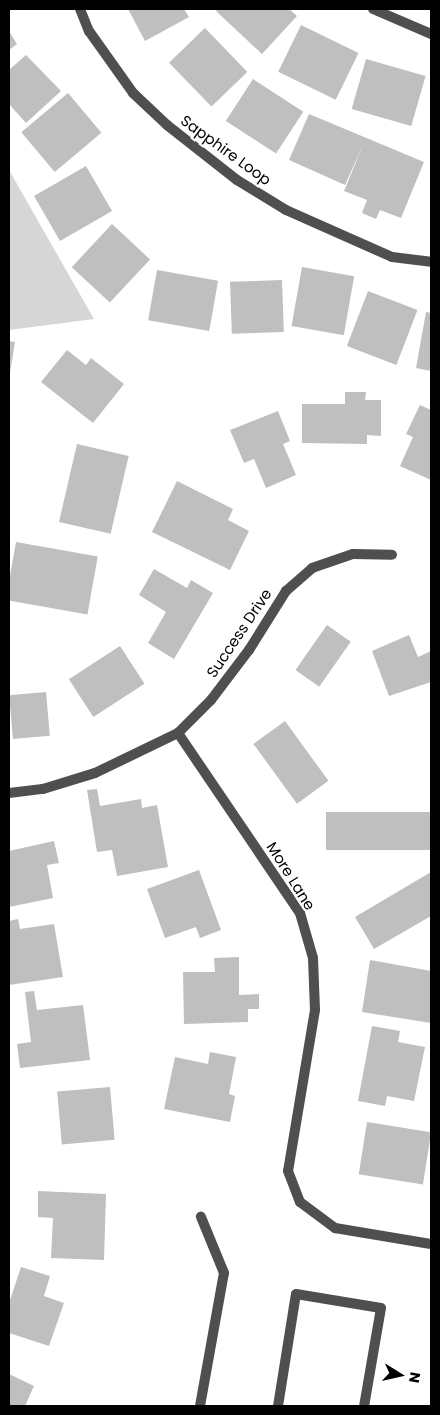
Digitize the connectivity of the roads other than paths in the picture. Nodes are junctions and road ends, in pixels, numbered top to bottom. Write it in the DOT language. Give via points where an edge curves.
graph roads {
  1 [pos="80,9"];
  2 [pos="373,9"];
  3 [pos="431,34"];
  4 [pos="431,262"];
  5 [pos="392,554"];
  6 [pos="178,733"];
  7 [pos="9,793"];
  8 [pos="201,1217"];
  9 [pos="431,1244"];
  10 [pos="200,1406"];
  11 [pos="278,1406"];
  12 [pos="364,1406"];
  1 -- 4 [label="street, Sapphire Loop" via="89,31 133,93 237,180 286,210 392,257"];
  2 -- 3 [label="street"];
  5 -- 6 [label="street, Success Drive" via="353,554 312,568 286,591 211,700"];
  6 -- 7 [label="street, Success Drive" via="95,773 43,789"];
  6 -- 9 [label="street, More Lane" via="300,912 313,958 316,1010 288,1171 300,1202 335,1228"];
  8 -- 10 [label="street" via="224,1273"];
  11 -- 12 [label="street" via="296,1294 381,1308"];
}
